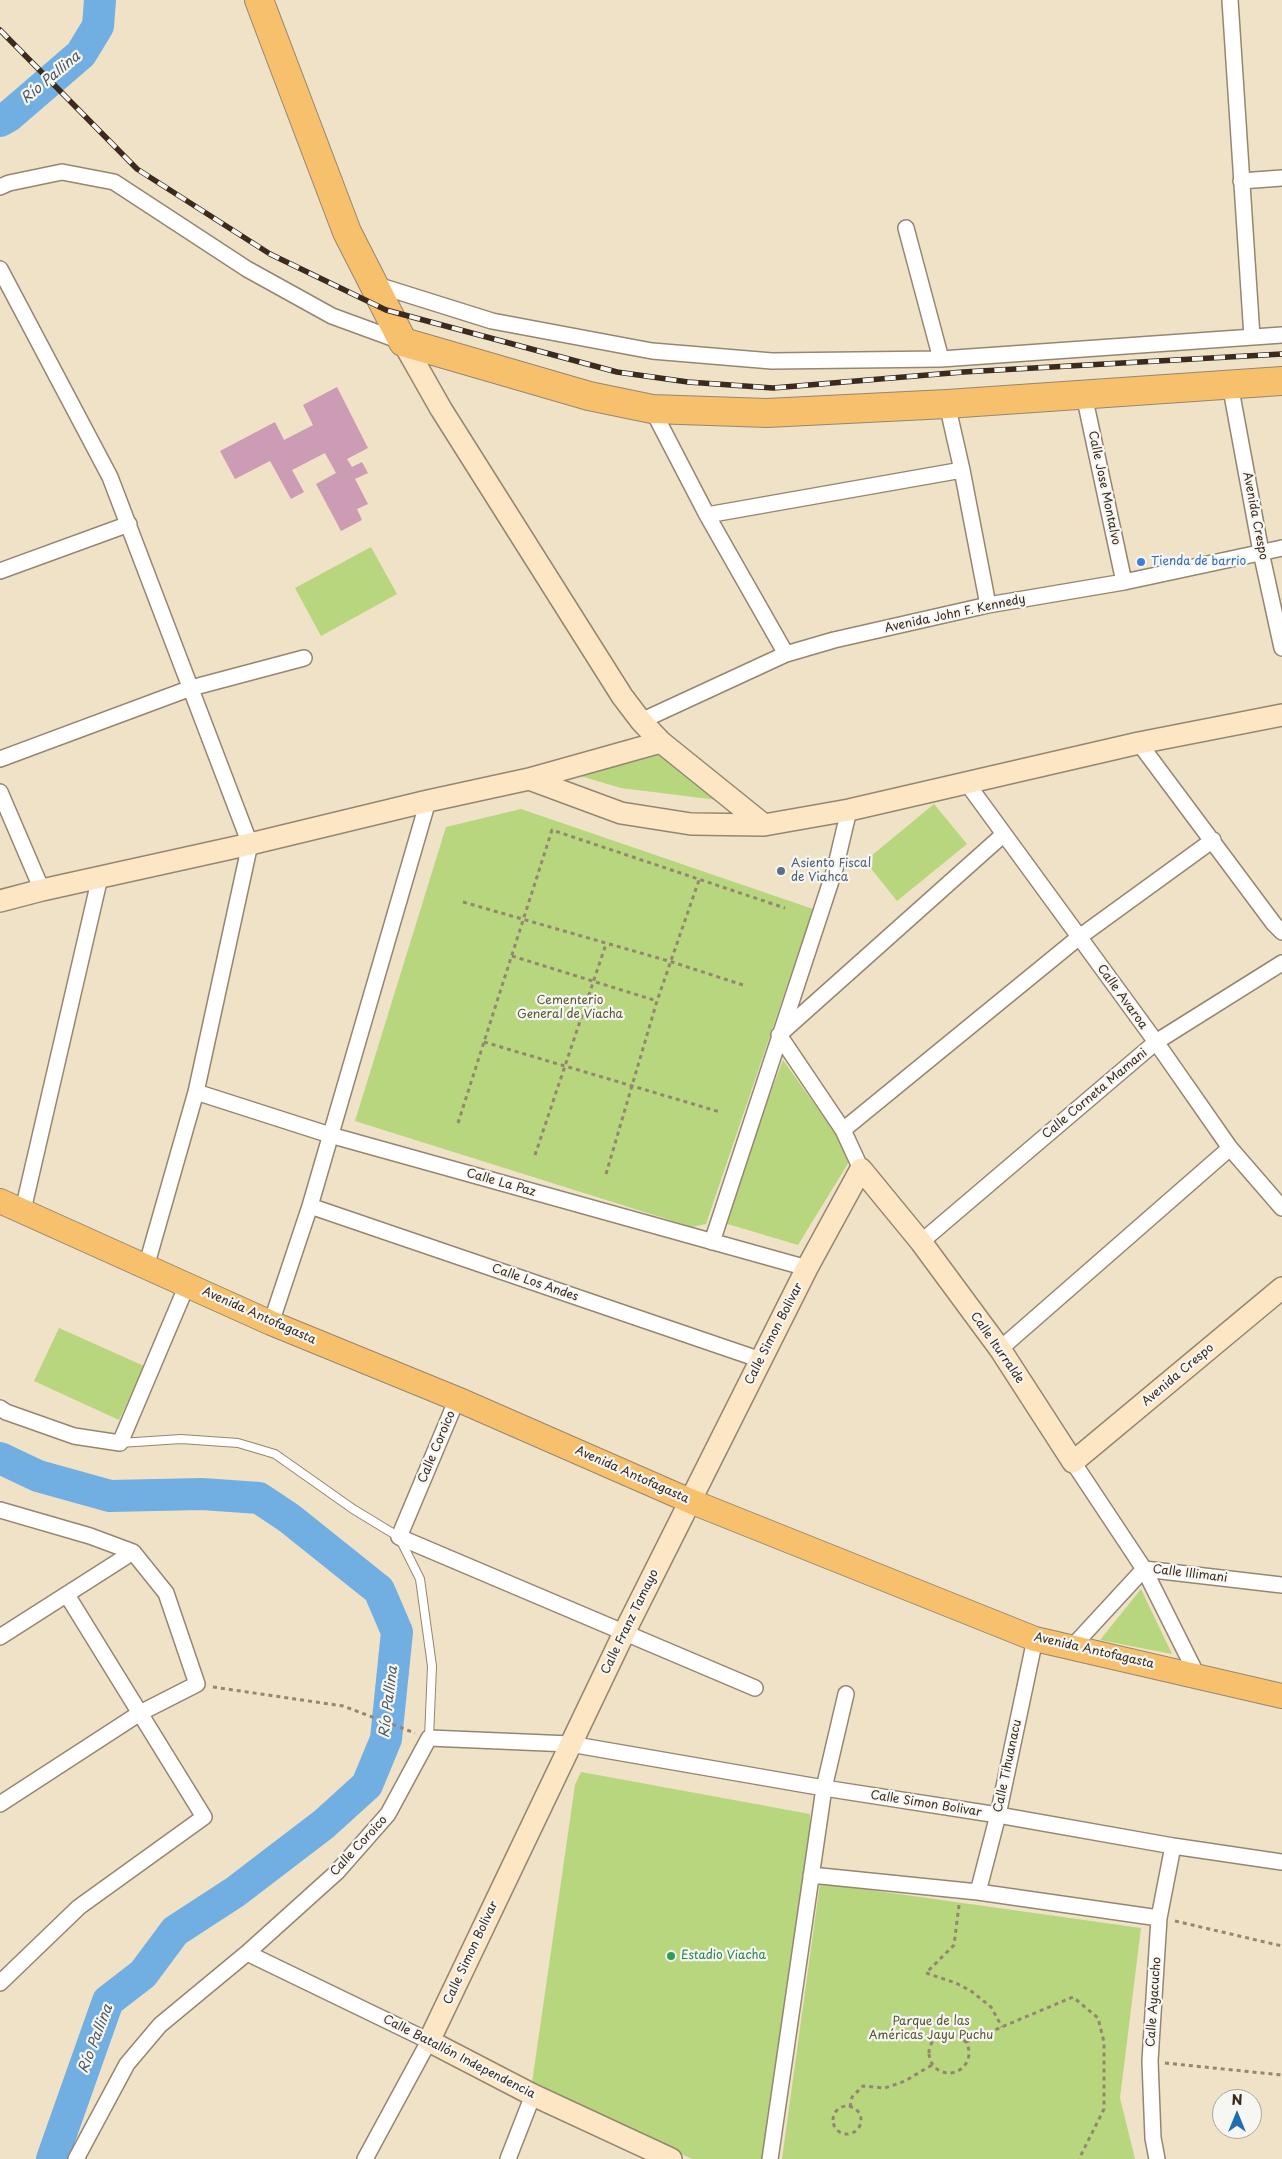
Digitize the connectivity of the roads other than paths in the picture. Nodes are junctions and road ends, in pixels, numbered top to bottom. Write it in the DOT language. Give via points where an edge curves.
graph roads {
  1 [pos="259,0"];
  2 [pos="1230,0"];
  3 [pos="1282,178"];
  4 [pos="1241,180"];
  5 [pos="0,188"];
  6 [pos="906,228"];
  7 [pos="0,269"];
  8 [pos="373,284"];
  9 [pos="1252,336"];
  10 [pos="1282,336"];
  11 [pos="403,342"];
  12 [pos="941,359"];
  13 [pos="1282,381"];
  14 [pos="1230,384"];
  15 [pos="1084,395"];
  16 [pos="946,404"];
  17 [pos="652,409"];
  18 [pos="962,470"];
  19 [pos="707,515"];
  20 [pos="129,524"];
  21 [pos="1282,548"];
  22 [pos="1261,552"];
  23 [pos="0,571"];
  24 [pos="1124,582"];
  25 [pos="988,606"];
  26 [pos="1282,648"];
  27 [pos="786,654"];
  28 [pos="304,658"];
  29 [pos="191,688"];
  30 [pos="1282,715"];
  31 [pos="641,721"];
  32 [pos="661,742"];
  33 [pos="1139,743"];
  34 [pos="0,759"];
  35 [pos="529,779"];
  36 [pos="966,782"];
  37 [pos="0,792"];
  38 [pos="428,801"];
  39 [pos="849,810"];
  40 [pos="764,825"];
  41 [pos="1004,834"];
  42 [pos="1213,840"];
  43 [pos="250,844"];
  44 [pos="100,877"];
  45 [pos="42,890"];
  46 [pos="0,901"];
  47 [pos="1282,932"];
  48 [pos="1078,938"];
  49 [pos="1282,963"];
  50 [pos="779,1035"];
  51 [pos="1156,1042"];
  52 [pos="196,1092"];
  53 [pos="844,1130"];
  54 [pos="330,1135"];
  55 [pos="1230,1148"];
  56 [pos="861,1169"];
  57 [pos="0,1201"];
  58 [pos="310,1206"];
  59 [pos="1282,1208"];
  60 [pos="23,1210"];
  61 [pos="712,1242"];
  62 [pos="921,1242"];
  63 [pos="146,1267"];
  64 [pos="807,1268"];
  65 [pos="187,1285"];
  66 [pos="1282,1288"];
  67 [pos="271,1323"];
  68 [pos="1000,1349"];
  69 [pos="761,1360"];
  70 [pos="458,1399"];
  71 [pos="0,1408"];
  72 [pos="120,1443"];
  73 [pos="1073,1462"];
  74 [pos="690,1501"];
  75 [pos="0,1510"];
  76 [pos="400,1537"];
  77 [pos="133,1552"];
  78 [pos="1144,1569"];
  79 [pos="1282,1585"];
  80 [pos="67,1595"];
  81 [pos="624,1633"];
  82 [pos="0,1637"];
  83 [pos="1035,1639"];
  84 [pos="1072,1646"];
  85 [pos="1197,1675"];
  86 [pos="755,1688"];
  87 [pos="846,1694"];
  88 [pos="1282,1696"];
  89 [pos="140,1713"];
  90 [pos="430,1738"];
  91 [pos="570,1744"];
  92 [pos="824,1788"];
  93 [pos="0,1804"];
  94 [pos="998,1815"];
  95 [pos="1173,1846"];
  96 [pos="1282,1862"];
  97 [pos="812,1875"];
  98 [pos="978,1892"];
  99 [pos="1159,1918"];
  100 [pos="247,1953"];
  101 [pos="0,1983"];
  102 [pos="429,2041"];
  103 [pos="533,2095"];
  104 [pos="76,2159"];
  105 [pos="365,2159"];
  106 [pos="508,2159"];
  107 [pos="672,2159"];
  108 [pos="770,2159"];
  109 [pos="1157,2159"];
  1 -- 8 [label="highway" via="348,232"];
  2 -- 4 [label="street"];
  3 -- 4 [label="street"];
  4 -- 9 [label="street"];
  5 -- 11 [label="street" via="8,183 62,172 114,182 247,269 332,316"];
  6 -- 12 [label="street"];
  7 -- 20 [label="street" via="110,477"];
  8 -- 11 [label="highway"];
  8 -- 12 [label="street" via="492,321 652,351 772,360"];
  9 -- 10 [label="street"];
  9 -- 12 [label="street"];
  11 -- 17 [label="highway" via="588,396"];
  11 -- 31 [label="street" via="441,409 622,696"];
  13 -- 14 [label="highway"];
  14 -- 15 [label="highway"];
  14 -- 22 [label="street, Avenida Crespo"];
  15 -- 16 [label="highway"];
  15 -- 24 [label="street, Calle Jose Montalvo"];
  16 -- 17 [label="highway" via="767,413"];
  16 -- 18 [label="street"];
  17 -- 19 [label="street"];
  18 -- 19 [label="street"];
  18 -- 25 [label="street"];
  19 -- 27 [label="street"];
  20 -- 23 [label="street"];
  20 -- 29 [label="street"];
  21 -- 22 [label="street, Avenida John F. Kennedy"];
  22 -- 24 [label="street, Avenida John F. Kennedy"];
  22 -- 26 [label="street, Avenida Crespo"];
  24 -- 25 [label="street, Avenida John F. Kennedy"];
  25 -- 27 [label="street, Avenida John F. Kennedy" via="834,640"];
  27 -- 31 [label="street, Avenida John F. Kennedy"];
  28 -- 29 [label="street"];
  29 -- 34 [label="street"];
  29 -- 43 [label="street"];
  30 -- 33 [label="street"];
  31 -- 32 [label="street"];
  32 -- 35 [label="street"];
  32 -- 40 [label="street"];
  33 -- 36 [label="street"];
  33 -- 42 [label="street"];
  35 -- 38 [label="street"];
  35 -- 40 [label="street" via="622,813 691,824"];
  36 -- 39 [label="street"];
  36 -- 41 [label="street, Calle Avaroa"];
  37 -- 45 [label="street"];
  38 -- 43 [label="street"];
  38 -- 54 [label="street"];
  39 -- 40 [label="street"];
  39 -- 50 [label="street" via="835,869"];
  41 -- 48 [label="street, Calle Avaroa"];
  41 -- 50 [label="street"];
  42 -- 47 [label="street"];
  42 -- 48 [label="street"];
  43 -- 44 [label="street"];
  43 -- 52 [label="street"];
  44 -- 45 [label="street"];
  44 -- 60 [label="street"];
  45 -- 46 [label="street"];
  48 -- 51 [label="street, Calle Avaroa"];
  48 -- 53 [label="street"];
  49 -- 51 [label="street, Calle Corneta Mamani"];
  50 -- 53 [label="street, Calle Iturralde"];
  50 -- 61 [label="street"];
  51 -- 55 [label="street, Calle Avaroa"];
  51 -- 62 [label="street, Calle Corneta Mamani"];
  52 -- 54 [label="street, Calle La Paz"];
  52 -- 63 [label="street"];
  53 -- 56 [label="street, Calle Iturralde"];
  54 -- 58 [label="street"];
  54 -- 61 [label="street, Calle La Paz"];
  55 -- 59 [label="street, Calle Avaroa"];
  55 -- 68 [label="street"];
  56 -- 62 [label="street, Calle Iturralde"];
  56 -- 64 [label="street, Calle Simon Bolivar"];
  57 -- 60 [label="main road, Avenida Antofagasta"];
  58 -- 67 [label="street"];
  58 -- 69 [label="street, Calle Los Andes"];
  60 -- 63 [label="main road, Avenida Antofagasta"];
  61 -- 64 [label="street, Calle La Paz"];
  62 -- 68 [label="street, Calle Iturralde"];
  63 -- 65 [label="main road, Avenida Antofagasta"];
  64 -- 69 [label="street, Calle Simon Bolivar"];
  65 -- 67 [label="main road, Avenida Antofagasta"];
  65 -- 72 [label="street"];
  66 -- 73 [label="street, Avenida Crespo"];
  67 -- 70 [label="main road, Avenida Antofagasta"];
  68 -- 73 [label="street, Calle Iturralde"];
  69 -- 74 [label="street, Calle Simon Bolivar"];
  70 -- 74 [label="main road, Avenida Antofagasta"];
  70 -- 76 [label="street, Calle Coroico"];
  71 -- 72 [label="street" via="74,1436"];
  72 -- 76 [label="lane" via="181,1439 238,1443 275,1454 345,1504"];
  73 -- 78 [label="street, Calle Iturralde"];
  74 -- 81 [label="street, Calle Franz Tamayo"];
  74 -- 83 [label="main road, Avenida Antofagasta"];
  75 -- 77 [label="street"];
  76 -- 81 [label="street"];
  76 -- 90 [label="lane, Calle Coroico" via="420,1579 432,1666"];
  77 -- 80 [label="street"];
  77 -- 89 [label="street" via="166,1593 197,1684"];
  78 -- 79 [label="street, Calle Illimani"];
  78 -- 84 [label="street, Calle Illimani"];
  78 -- 85 [label="street, Calle Iturralde"];
  80 -- 82 [label="street"];
  80 -- 89 [label="street"];
  81 -- 86 [label="street"];
  81 -- 91 [label="street, Calle Franz Tamayo"];
  83 -- 84 [label="main road, Avenida Antofagasta"];
  83 -- 94 [label="street, Calle Tihuanacu"];
  84 -- 85 [label="main road, Avenida Antofagasta"];
  85 -- 88 [label="main road, Avenida Antofagasta"];
  87 -- 92 [label="street"];
  89 -- 93 [label="street"];
  89 -- 101 [label="street" via="204,1817 79,1907"];
  90 -- 91 [label="street, Calle Simon Bolivar"];
  90 -- 100 [label="street, Calle Coroico" via="388,1814 336,1872"];
  91 -- 92 [label="street, Calle Simon Bolivar"];
  91 -- 102 [label="street, Calle Simon Bolivar"];
  92 -- 94 [label="street, Calle Simon Bolivar"];
  92 -- 97 [label="street"];
  94 -- 95 [label="street, Calle Simon Bolivar"];
  94 -- 98 [label="street, Calle Tihuanacu"];
  95 -- 96 [label="street, Calle Simon Bolivar"];
  95 -- 99 [label="street, Calle Ayacucho"];
  97 -- 98 [label="street"];
  97 -- 108 [label="street"];
  98 -- 99 [label="street"];
  99 -- 109 [label="street, Calle Ayacucho" via="1150,2061"];
  100 -- 102 [label="street, Calle Batallón Independencia"];
  100 -- 104 [label="street, Calle Coroico" via="160,2025 127,2064"];
  102 -- 103 [label="street, Calle Batallón Independencia"];
  102 -- 105 [label="street, Calle Simon Bolivar"];
  103 -- 106 [label="street"];
  103 -- 107 [label="street, Calle Batallón Independencia"];
}
